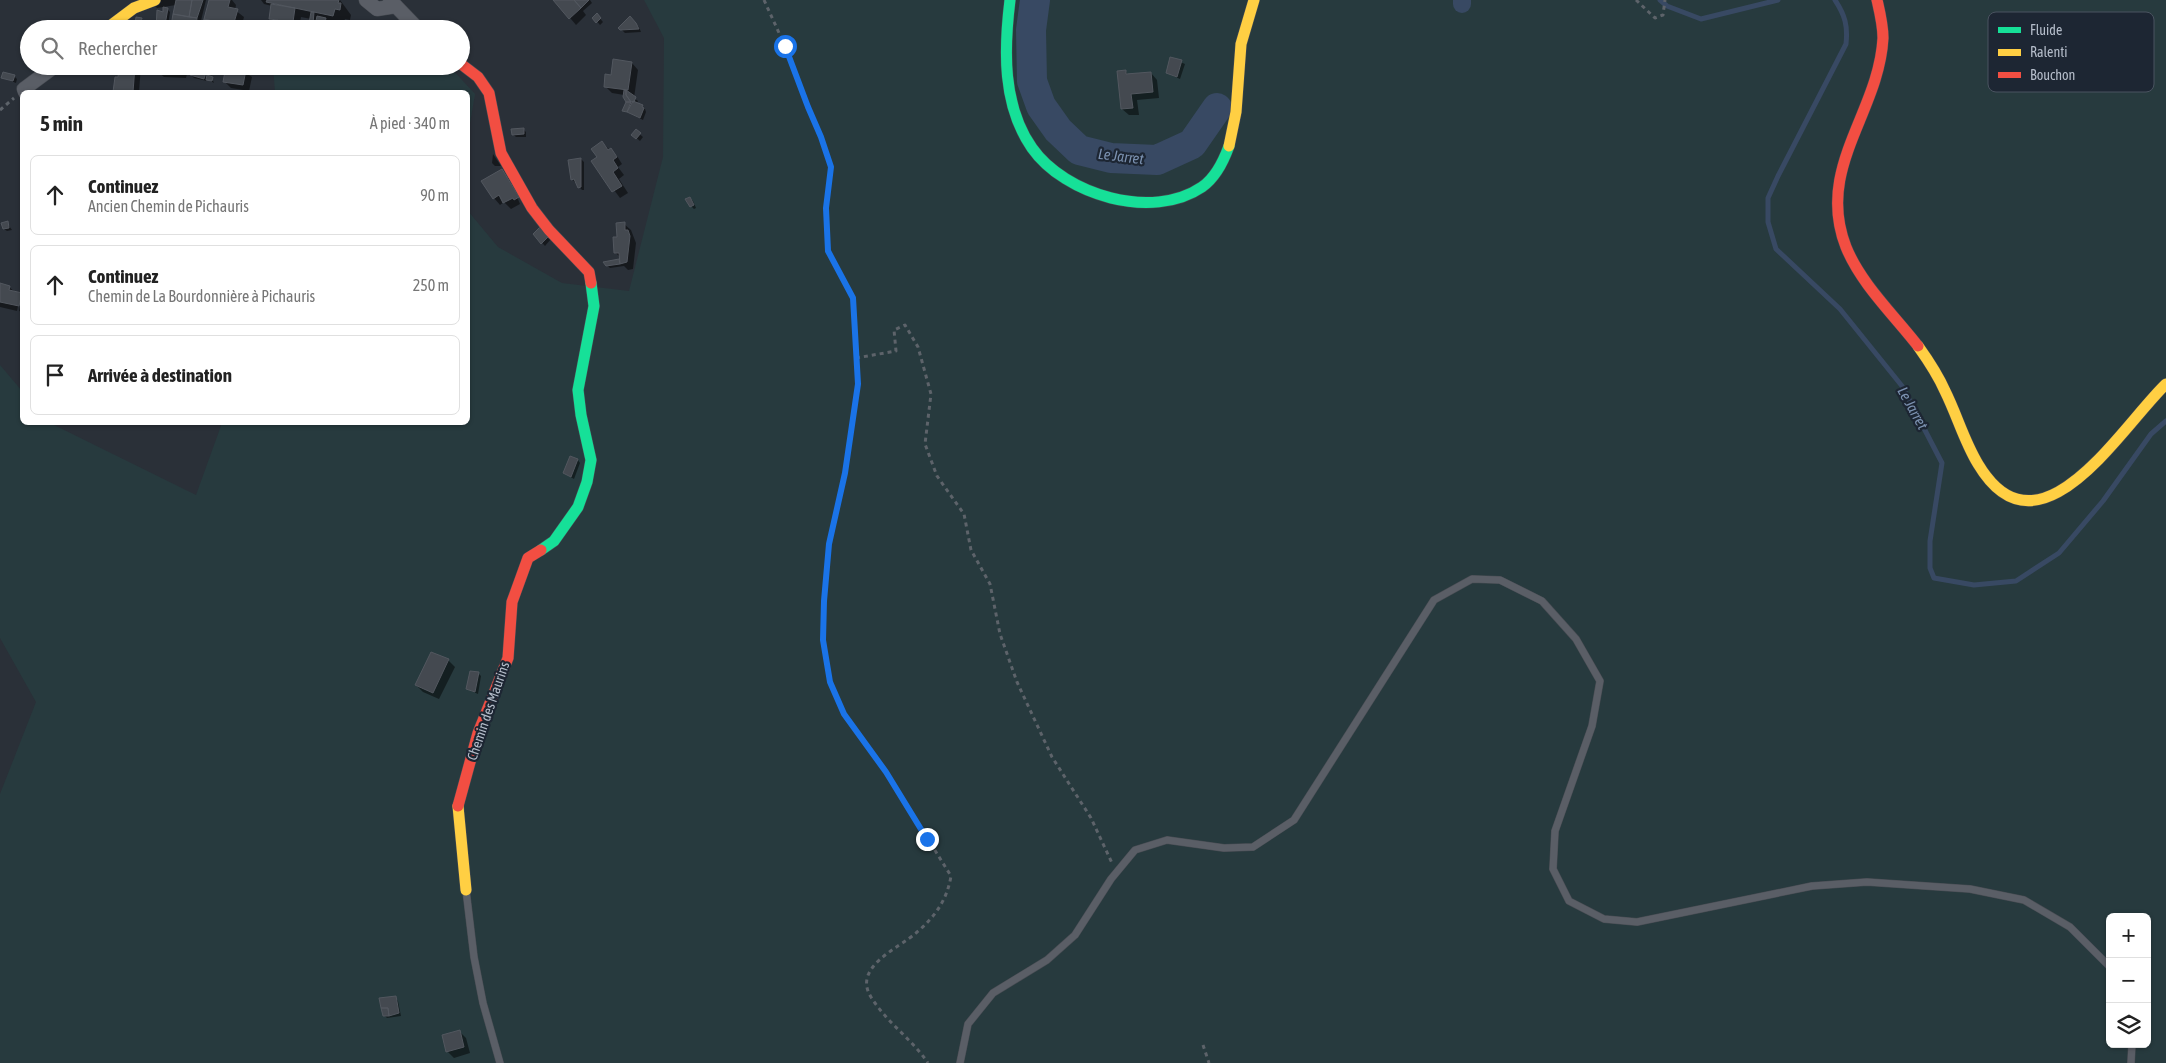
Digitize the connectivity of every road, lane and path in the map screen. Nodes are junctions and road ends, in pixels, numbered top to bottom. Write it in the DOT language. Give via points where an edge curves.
graph roads {
  1 [pos="155,0"];
  2 [pos="366,0"];
  3 [pos="764,0"];
  4 [pos="1010,0"];
  5 [pos="1254,0"];
  6 [pos="1636,0"];
  7 [pos="1665,0"];
  8 [pos="1877,0"];
  9 [pos="393,3"];
  10 [pos="116,20"];
  11 [pos="409,20"];
  12 [pos="470,70"];
  13 [pos="43,75"];
  14 [pos="24,90"];
  15 [pos="856,358"];
  16 [pos="2166,384"];
  17 [pos="1116,872"];
  18 [pos="466,890"];
  19 [pos="2106,963"];
  20 [pos="1203,1045"];
  21 [pos="2132,1048"];
  22 [pos="500,1063"];
  23 [pos="928,1063"];
  24 [pos="960,1063"];
  25 [pos="1209,1063"];
  26 [pos="2131,1063"];
  1 -- 10 [label="main road" via="141,4"];
  2 -- 9 [label="street" via="377,9"];
  3 -- 15 [label="path" via="831,167 826,208 828,251 853,298"];
  4 -- 5 [label="main road" via="1005,49 1007,86 1031,148 1053,172 1079,187 1114,199 1146,203 1174,200 1201,188 1232,144 1240,50 1246,18"];
  6 -- 7 [label="path" via="1655,18 1663,15"];
  8 -- 16 [label="main road" via="1883,28 1880,55 1844,160 1837,189 1838,219 1846,248 1862,276 1921,350 1939,378 1977,465 1996,486 2017,499 2041,500 2065,489 2087,470 2152,395"];
  9 -- 11 [label="street"];
  12 -- 18 [label="main road, Chemin des Maurins" via="489,93 501,153 532,208 589,272 594,306 578,390 591,460 587,482 578,507 554,541 528,558 512,602 508,658 478,733 458,805"];
  13 -- 14 [label="street"];
  15 -- 17 [label="path" via="896,351 894,330 905,325 918,347 931,394 925,444 937,476 964,514 971,550 990,584 1000,634 1017,682 1052,757 1091,818"];
  15 -- 23 [label="path" via="858,384 845,473 829,544 823,640 830,682 844,714 886,772 950,876 948,893 935,914 916,934 872,967 866,983 870,996"];
  17 -- 19 [label="lane" via="1135,850 1167,840 1224,848 1253,847 1294,820 1434,600 1472,579 1500,580 1542,600 1576,639 1600,681 1592,726 1556,831 1553,869 1569,901 1604,919 1638,922 1812,886 1866,882 1970,889 2024,900 2070,927"];
  17 -- 24 [label="lane" via="1075,935 1047,960 994,993 968,1024"];
  18 -- 22 [label="lane" via="483,1003"];
  20 -- 25 [label="path"];
  21 -- 26 [label="lane"];
}
